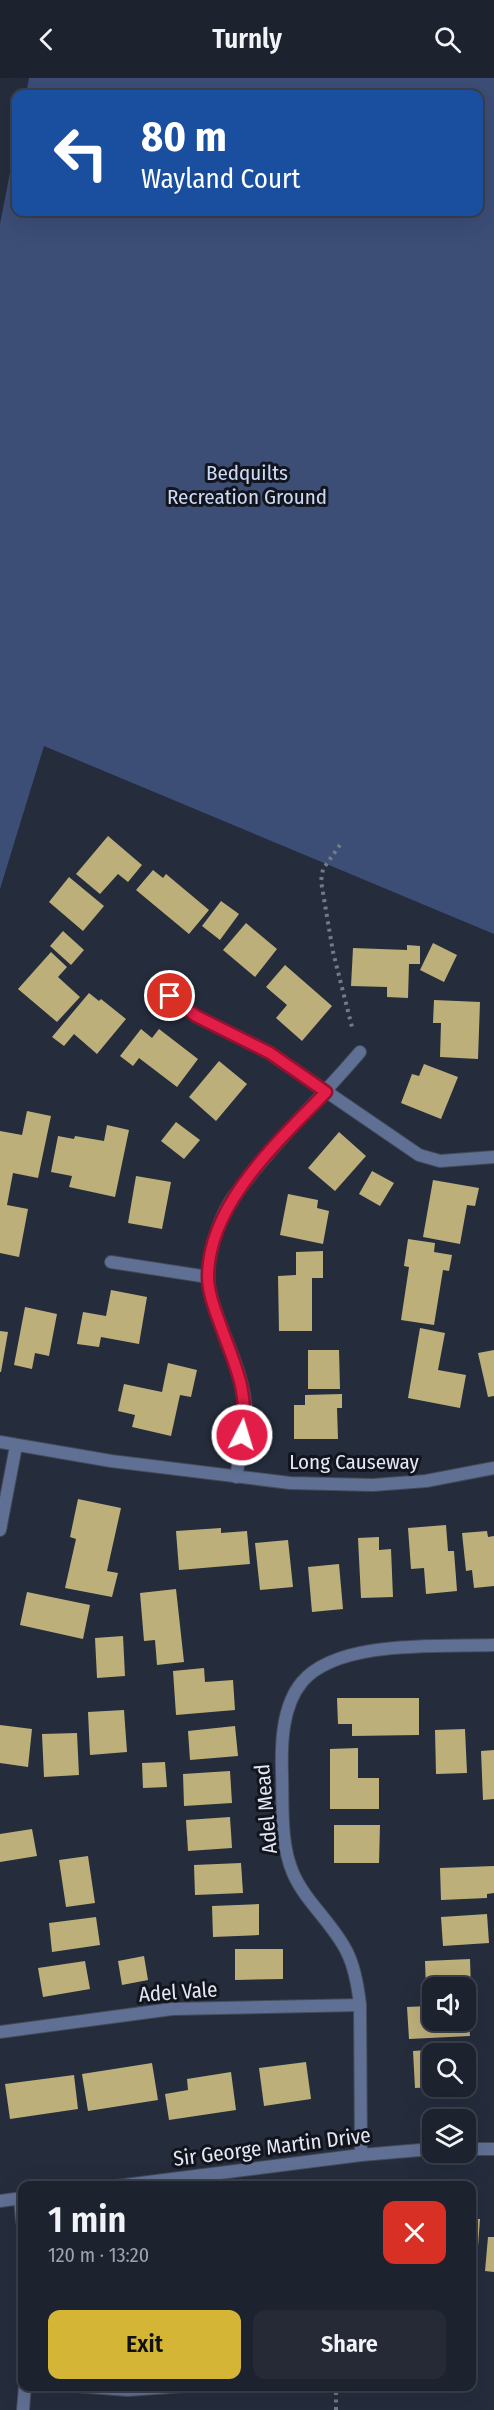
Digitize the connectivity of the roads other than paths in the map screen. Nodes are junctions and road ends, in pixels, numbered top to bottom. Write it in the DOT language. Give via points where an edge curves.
graph roads {
  1 [pos="170,996"];
  2 [pos="360,1052"];
  3 [pos="326,1092"];
  4 [pos="494,1157"];
  5 [pos="111,1262"];
  6 [pos="208,1277"];
  7 [pos="0,1442"];
  8 [pos="16,1446"];
  9 [pos="494,1468"];
  10 [pos="236,1477"];
  11 [pos="0,1530"];
  12 [pos="494,1645"];
  13 [pos="360,2005"];
  14 [pos="0,2032"];
  15 [pos="476,2149"];
  16 [pos="494,2149"];
  17 [pos="422,2150"];
  18 [pos="361,2155"];
  19 [pos="156,2181"];
  20 [pos="18,2198"];
  21 [pos="0,2201"];
  22 [pos="25,2391"];
  23 [pos="23,2410"];
  1 -- 3 [label="street" via="196,1016 270,1053"];
  2 -- 3 [label="street"];
  3 -- 4 [label="street" via="418,1155 440,1161"];
  3 -- 6 [label="street" via="273,1148 231,1201 217,1232"];
  5 -- 6 [label="street"];
  6 -- 10 [label="street" via="219,1322 242,1383 246,1415"];
  7 -- 8 [label="street, Long Causeway"];
  8 -- 10 [label="street, Long Causeway"];
  8 -- 11 [label="street"];
  9 -- 10 [label="street, Long Causeway" via="426,1481 373,1485"];
  12 -- 13 [label="street, Adel Mead" via="364,1651 332,1659 302,1682 287,1709 281,1754 284,1837 292,1870 304,1895 347,1951"];
  13 -- 14 [label="street, Adel Vale" via="172,2009"];
  13 -- 18 [label="street, Adel Mead"];
  15 -- 16 [label="street"];
  17 -- 18 [label="street, Sir George Martin Drive"];
  18 -- 19 [label="street, Sir George Martin Drive"];
  20 -- 21 [label="street"];
  22 -- 23 [label="street"];
}
